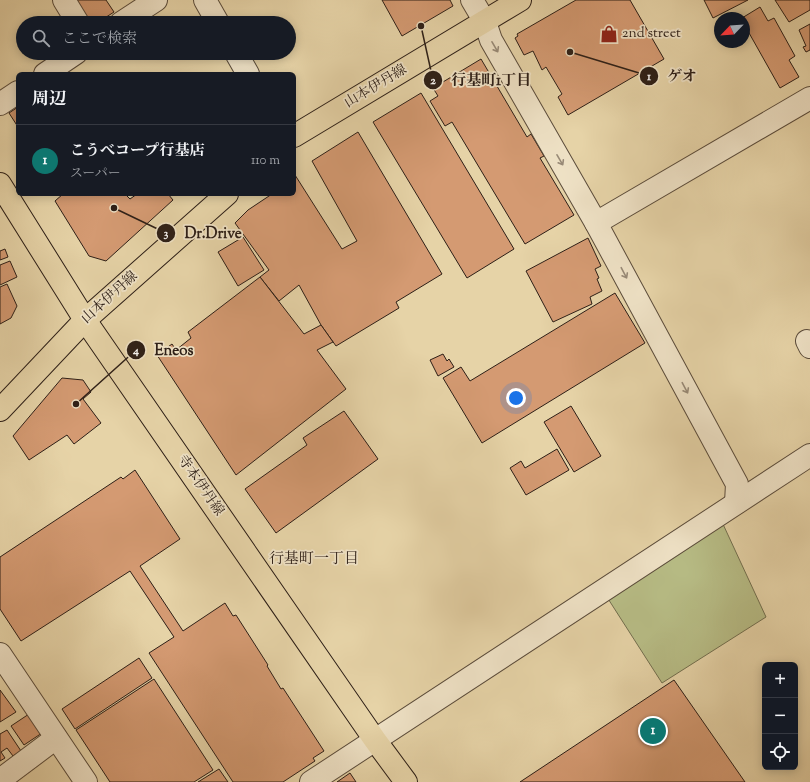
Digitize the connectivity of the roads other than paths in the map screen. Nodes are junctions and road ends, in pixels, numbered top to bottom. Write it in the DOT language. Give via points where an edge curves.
graph roads {
  1 [pos="64,0"];
  2 [pos="156,0"];
  3 [pos="205,0"];
  4 [pos="472,0"];
  5 [pos="520,0"];
  6 [pos="74,16"];
  7 [pos="132,16"];
  8 [pos="214,16"];
  9 [pos="485,22"];
  10 [pos="66,60"];
  11 [pos="240,60"];
  12 [pos="48,72"];
  13 [pos="247,72"];
  14 [pos="16,93"];
  15 [pos="810,98"];
  16 [pos="0,104"];
  17 [pos="296,135"];
  18 [pos="0,184"];
  19 [pos="225,196"];
  20 [pos="596,222"];
  21 [pos="85,320"];
  22 [pos="0,410"];
  23 [pos="810,455"];
  24 [pos="736,503"];
  25 [pos="0,654"];
  26 [pos="56,738"];
  27 [pos="375,740"];
  28 [pos="0,780"];
  29 [pos="86,782"];
  30 [pos="311,782"];
  31 [pos="406,782"];
  1 -- 6 [label="street"];
  2 -- 7 [label="street"];
  3 -- 8 [label="street"];
  4 -- 9 [label="street"];
  5 -- 9 [label="main road, 山本伊丹線"];
  9 -- 17 [label="main road, 山本伊丹線"];
  9 -- 20 [label="street, one-way" via="491,40"];
  10 -- 12 [label="street"];
  11 -- 13 [label="street"];
  14 -- 16 [label="street"];
  15 -- 20 [label="street"];
  18 -- 21 [label="main road, 寺本伊丹線"];
  19 -- 21 [label="main road, 山本伊丹線"];
  20 -- 24 [label="street, one-way" via="737,484"];
  21 -- 22 [label="main road, 山本伊丹線"];
  21 -- 27 [label="main road, 寺本伊丹線"];
  23 -- 24 [label="street"];
  24 -- 27 [label="street"];
  25 -- 26 [label="street"];
  26 -- 28 [label="street"];
  26 -- 29 [label="street"];
  27 -- 30 [label="street"];
  27 -- 31 [label="main road, 寺本伊丹線"];
}
